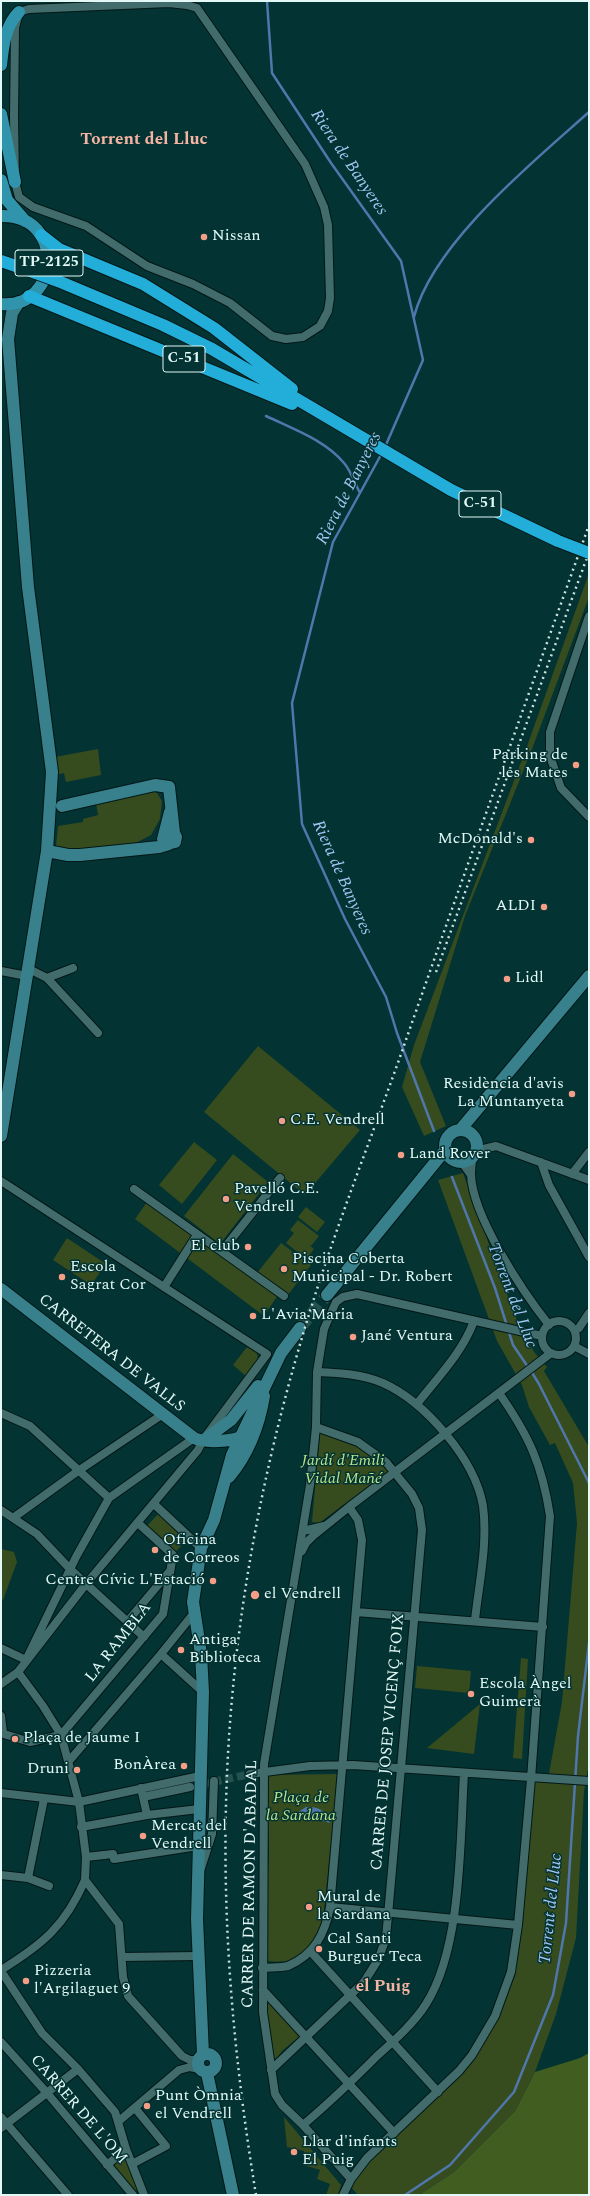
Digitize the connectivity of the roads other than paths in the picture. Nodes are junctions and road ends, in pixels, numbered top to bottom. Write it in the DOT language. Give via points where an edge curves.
graph roads {
  1 [pos="19,12"];
  2 [pos="1,65"];
  3 [pos="1,114"];
  4 [pos="1,180"];
  5 [pos="15,182"];
  6 [pos="1,216"];
  7 [pos="25,221"];
  8 [pos="41,235"];
  9 [pos="1,262"];
  10 [pos="24,299"];
  11 [pos="1,304"];
  12 [pos="1,322"];
  13 [pos="8,339"];
  14 [pos="337,424"];
  15 [pos="589,553"];
  16 [pos="589,616"];
  17 [pos="62,806"];
  18 [pos="589,817"];
  19 [pos="47,851"];
  20 [pos="73,968"];
  21 [pos="1,971"];
  22 [pos="28,973"];
  23 [pos="589,976"];
  24 [pos="47,978"];
  25 [pos="98,1033"];
  26 [pos="466,1132"];
  27 [pos="1,1136"];
  28 [pos="446,1149"];
  29 [pos="589,1152"];
  30 [pos="474,1153"];
  31 [pos="457,1160"];
  32 [pos="540,1162"];
  33 [pos="434,1165"];
  34 [pos="572,1174"];
  35 [pos="471,1175"];
  36 [pos="280,1178"];
  37 [pos="1,1180"];
  38 [pos="589,1180"];
  39 [pos="134,1190"];
  40 [pos="198,1235"];
  41 [pos="222,1251"];
  42 [pos="589,1257"];
  43 [pos="164,1287"];
  44 [pos="1,1289"];
  45 [pos="327,1295"];
  46 [pos="284,1296"];
  47 [pos="589,1313"];
  48 [pos="474,1321"];
  49 [pos="549,1325"];
  50 [pos="300,1328"];
  51 [pos="578,1328"];
  52 [pos="542,1336"];
  53 [pos="574,1346"];
  54 [pos="551,1353"];
  55 [pos="281,1354"];
  56 [pos="589,1354"];
  57 [pos="318,1372"];
  58 [pos="266,1384"];
  59 [pos="499,1393"];
  60 [pos="263,1403"];
  61 [pos="417,1404"];
  62 [pos="164,1414"];
  63 [pos="2,1416"];
  64 [pos="316,1427"];
  65 [pos="445,1434"];
  66 [pos="219,1435"];
  67 [pos="240,1438"];
  68 [pos="198,1439"];
  69 [pos="237,1457"];
  70 [pos="78,1470"];
  71 [pos="395,1472"];
  72 [pos="109,1498"];
  73 [pos="154,1504"];
  74 [pos="349,1507"];
  75 [pos="1,1510"];
  76 [pos="13,1518"];
  77 [pos="138,1523"];
  78 [pos="325,1526"];
  79 [pos="303,1531"];
  80 [pos="200,1548"];
  81 [pos="298,1565"];
  82 [pos="71,1570"];
  83 [pos="170,1572"];
  84 [pos="86,1584"];
  85 [pos="356,1612"];
  86 [pos="194,1613"];
  87 [pos="414,1616"];
  88 [pos="475,1620"];
  89 [pos="127,1622"];
  90 [pos="543,1627"];
  91 [pos="144,1637"];
  92 [pos="1,1648"];
  93 [pos="161,1654"];
  94 [pos="26,1660"];
  95 [pos="18,1672"];
  96 [pos="1,1684"];
  97 [pos="203,1692"];
  98 [pos="1,1716"];
  99 [pos="2,1733"];
  100 [pos="61,1735"];
  101 [pos="69,1761"];
  102 [pos="343,1765"];
  103 [pos="401,1768"];
  104 [pos="264,1772"];
  105 [pos="464,1773"];
  106 [pos="250,1774"];
  107 [pos="200,1776"];
  108 [pos="531,1778"];
  109 [pos="214,1781"];
  110 [pos="587,1782"];
  111 [pos="190,1787"];
  112 [pos="141,1788"];
  113 [pos="1,1793"];
  114 [pos="143,1797"];
  115 [pos="44,1799"];
  116 [pos="79,1802"];
  117 [pos="199,1809"];
  118 [pos="147,1816"];
  119 [pos="81,1827"];
  120 [pos="198,1846"];
  121 [pos="86,1857"];
  122 [pos="1,1875"];
  123 [pos="198,1876"];
  124 [pos="28,1878"];
  125 [pos="86,1880"];
  126 [pos="49,1886"];
  127 [pos="330,1907"];
  128 [pos="389,1912"];
  129 [pos="453,1919"];
  130 [pos="518,1925"];
  131 [pos="311,1952"];
  132 [pos="198,1956"];
  133 [pos="122,1957"];
  134 [pos="262,1968"];
  135 [pos="1,1971"];
  136 [pos="263,1990"];
  137 [pos="350,1996"];
  138 [pos="306,2036"];
  139 [pos="1,2042"];
  140 [pos="392,2042"];
  141 [pos="182,2056"];
  142 [pos="202,2064"];
  143 [pos="78,2069"];
  144 [pos="179,2070"];
  145 [pos="271,2070"];
  146 [pos="348,2084"];
  147 [pos="438,2092"];
  148 [pos="47,2093"];
  149 [pos="135,2108"];
  150 [pos="119,2121"];
  151 [pos="3,2122"];
  152 [pos="303,2125"];
  153 [pos="394,2133"];
  154 [pos="126,2149"];
  155 [pos="132,2164"];
  156 [pos="107,2165"];
  157 [pos="351,2179"];
  158 [pos="68,2195"];
  159 [pos="133,2195"];
  160 [pos="144,2195"];
  161 [pos="233,2195"];
  162 [pos="344,2195"];
  1 -- 2 [label="main road" via="11,20 6,34"];
  1 -- 5 [label="street" via="15,28"];
  1 -- 5 [label="street" via="29,9 169,3 197,8 304,164 324,207 328,225 328,311 320,326 303,337 286,339 272,336 230,303 193,284 147,266 86,226 33,207 19,197"];
  3 -- 5 [label="main road"];
  4 -- 7 [label="main road, TP-2125" via="8,200"];
  6 -- 7 [label="main road, TP-2125" via="17,217"];
  7 -- 8 [label="main road, TP-2125"];
  8 -- 10 [label="main road, TP-2125" via="47,247 49,261 43,281"];
  8 -- 14 [label="highway" via="59,249 143,284 214,328"];
  9 -- 14 [label="highway, C-51, bridge" via="36,273 163,325 212,349"];
  10 -- 11 [label="main road"];
  10 -- 13 [label="street, TP-2125" via="12,313"];
  10 -- 14 [label="highway, C-51" via="213,370"];
  12 -- 13 [label="street, TP-2125"];
  13 -- 19 [label="street, TP-2125" via="28,587 52,772"];
  14 -- 15 [label="highway, C-51, bridge" via="451,490"];
  16 -- 18 [label="street" via="550,732 550,756 561,788"];
  17 -- 19 [label="street" via="155,785 169,787 171,807 168,836 129,850 72,856"];
  19 -- 22 [label="street, TP-2125"];
  20 -- 24 [label="street"];
  21 -- 22 [label="street"];
  22 -- 24 [label="street"];
  22 -- 27 [label="street, TP-2125"];
  23 -- 26 [label="street" via="470,1120"];
  24 -- 25 [label="street"];
  26 -- 28 [label="street" via="449,1136"];
  26 -- 30 [label="street" via="476,1142"];
  28 -- 31 [label="street"];
  28 -- 33 [label="street"];
  29 -- 34 [label="street"];
  30 -- 31 [label="street"];
  30 -- 32 [label="street" via="496,1146"];
  30 -- 35 [label="street"];
  31 -- 33 [label="street"];
  31 -- 35 [label="street"];
  32 -- 34 [label="street"];
  32 -- 42 [label="street"];
  33 -- 45 [label="street"];
  34 -- 38 [label="street"];
  35 -- 49 [label="street" via="483,1216 503,1258 525,1294"];
  36 -- 41 [label="street"];
  37 -- 43 [label="street"];
  39 -- 40 [label="street"];
  40 -- 41 [label="street"];
  40 -- 43 [label="street"];
  41 -- 46 [label="street"];
  43 -- 68 [label="street" via="267,1354"];
  44 -- 62 [label="street, CARRETERA DE VALLS"];
  47 -- 51 [label="street"];
  48 -- 52 [label="street, CARRER DE RAMON D'ABADAL"];
  48 -- 57 [label="street, CARRER DE RAMON D'ABADAL" via="357,1294 349,1295 336,1302 324,1329"];
  48 -- 61 [label="street" via="468,1338"];
  49 -- 52 [label="street"];
  49 -- 53 [label="street" via="563,1322 572,1327 576,1336"];
  50 -- 55 [label="street"];
  52 -- 54 [label="street" via="543,1344"];
  53 -- 54 [label="street" via="561,1355"];
  53 -- 56 [label="street"];
  54 -- 59 [label="street"];
  55 -- 58 [label="street"];
  55 -- 66 [label="street"];
  57 -- 61 [label="street" via="362,1376 383,1383"];
  57 -- 64 [label="street, CARRER DE RAMON D'ABADAL"];
  58 -- 60 [label="street"];
  58 -- 67 [label="street"];
  59 -- 65 [label="street"];
  59 -- 90 [label="street" via="530,1441 547,1493 550,1535"];
  60 -- 67 [label="street" via="248,1432"];
  60 -- 69 [label="street" via="256,1431"];
  61 -- 65 [label="street"];
  62 -- 68 [label="street, CARRETERA DE VALLS"];
  62 -- 70 [label="street"];
  63 -- 70 [label="street" via="30,1426"];
  64 -- 71 [label="street, CARRER DE JOSEP VICENÇ FOIX" via="358,1442"];
  64 -- 79 [label="street, CARRER DE RAMON D'ABADAL"];
  65 -- 71 [label="street"];
  65 -- 88 [label="street" via="476,1481 483,1505 485,1533"];
  66 -- 67 [label="street" via="232,1433"];
  66 -- 68 [label="street"];
  66 -- 69 [label="street"];
  67 -- 69 [label="street"];
  68 -- 72 [label="street"];
  68 -- 73 [label="street" via="198,1450"];
  69 -- 80 [label="street" via="214,1520"];
  70 -- 72 [label="street"];
  70 -- 76 [label="street"];
  71 -- 74 [label="street"];
  71 -- 87 [label="street, CARRER DE JOSEP VICENÇ FOIX" via="419,1508 422,1530"];
  72 -- 82 [label="street"];
  73 -- 77 [label="street"];
  73 -- 80 [label="street"];
  74 -- 78 [label="street"];
  74 -- 85 [label="street" via="358,1520 362,1540"];
  75 -- 76 [label="street"];
  76 -- 82 [label="street" via="37,1534"];
  77 -- 83 [label="street, LA RAMBLA" via="173,1555"];
  77 -- 84 [label="street"];
  78 -- 79 [label="street"];
  78 -- 81 [label="street" via="306,1543"];
  79 -- 81 [label="street, CARRER DE RAMON D'ABADAL"];
  80 -- 86 [label="street" via="193,1602"];
  81 -- 104 [label="street, CARRER DE RAMON D'ABADAL"];
  82 -- 84 [label="street"];
  82 -- 94 [label="street"];
  83 -- 89 [label="street"];
  83 -- 91 [label="street, LA RAMBLA" via="163,1614"];
  84 -- 89 [label="street"];
  84 -- 94 [label="street"];
  85 -- 87 [label="street"];
  85 -- 102 [label="street"];
  86 -- 93 [label="street"];
  86 -- 97 [label="street"];
  87 -- 88 [label="street"];
  87 -- 103 [label="street, CARRER DE JOSEP VICENÇ FOIX"];
  88 -- 90 [label="street"];
  89 -- 91 [label="street"];
  90 -- 108 [label="street"];
  91 -- 100 [label="street, LA RAMBLA"];
  92 -- 94 [label="street"];
  93 -- 97 [label="street"];
  93 -- 101 [label="street"];
  94 -- 95 [label="street"];
  95 -- 96 [label="street"];
  95 -- 100 [label="street"];
  97 -- 107 [label="street"];
  98 -- 99 [label="street"];
  99 -- 100 [label="street" via="30,1742"];
  100 -- 101 [label="street"];
  101 -- 116 [label="street"];
  102 -- 103 [label="street"];
  102 -- 104 [label="street"];
  102 -- 127 [label="street"];
  103 -- 105 [label="street"];
  103 -- 128 [label="street, CARRER DE JOSEP VICENÇ FOIX"];
  104 -- 106 [label="street"];
  104 -- 134 [label="street, CARRER DE RAMON D'ABADAL"];
  105 -- 108 [label="street"];
  105 -- 129 [label="street"];
  107 -- 112 [label="street"];
  107 -- 117 [label="street"];
  108 -- 110 [label="street"];
  108 -- 130 [label="street"];
  109 -- 123 [label="street" via="212,1834"];
  111 -- 114 [label="street"];
  112 -- 114 [label="street"];
  112 -- 116 [label="street"];
  113 -- 115 [label="street"];
  114 -- 118 [label="street"];
  115 -- 116 [label="street"];
  115 -- 124 [label="street"];
  116 -- 119 [label="street"];
  117 -- 118 [label="street"];
  117 -- 120 [label="street"];
  118 -- 119 [label="street"];
  119 -- 121 [label="street"];
  120 -- 121 [label="street" via="114,1859 113,1854"];
  120 -- 123 [label="street"];
  121 -- 125 [label="street"];
  122 -- 124 [label="street"];
  123 -- 132 [label="street"];
  124 -- 126 [label="street"];
  125 -- 133 [label="street" via="119,1924"];
  125 -- 135 [label="street" via="77,1898 51,1935"];
  127 -- 128 [label="street"];
  127 -- 131 [label="street" via="321,1937"];
  128 -- 129 [label="street"];
  128 -- 137 [label="street, CARRER DE JOSEP VICENÇ FOIX" via="386,1938 378,1960 364,1982"];
  129 -- 130 [label="street"];
  129 -- 140 [label="street" via="447,1955 426,2005"];
  130 -- 147 [label="street" via="512,1972 495,2016 472,2055"];
  131 -- 134 [label="street" via="287,1966"];
  131 -- 137 [label="street"];
  132 -- 133 [label="street"];
  132 -- 142 [label="street"];
  133 -- 141 [label="street" via="128,1996"];
  134 -- 136 [label="street, CARRER DE RAMON D'ABADAL"];
  135 -- 143 [label="street" via="42,2032"];
  136 -- 138 [label="street"];
  136 -- 145 [label="street, CARRER DE RAMON D'ABADAL" via="264,2028"];
  137 -- 138 [label="street, CARRER DE JOSEP VICENÇ FOIX"];
  137 -- 140 [label="street"];
  138 -- 145 [label="street, CARRER DE JOSEP VICENÇ FOIX"];
  138 -- 146 [label="street"];
  139 -- 148 [label="street, CARRER DE L'OM"];
  140 -- 146 [label="street"];
  140 -- 147 [label="street"];
  141 -- 142 [label="street"];
  141 -- 144 [label="street"];
  142 -- 144 [label="street"];
  142 -- 161 [label="street"];
  143 -- 148 [label="street"];
  143 -- 150 [label="street" via="109,2104"];
  144 -- 149 [label="street"];
  145 -- 152 [label="street, CARRER DE RAMON D'ABADAL" via="275,2094 282,2105"];
  146 -- 152 [label="street"];
  146 -- 153 [label="street"];
  147 -- 153 [label="street"];
  148 -- 151 [label="street"];
  148 -- 156 [label="street, CARRER DE L'OM"];
  149 -- 150 [label="street"];
  149 -- 155 [label="street" via="166,2146"];
  150 -- 154 [label="street"];
  151 -- 158 [label="street"];
  152 -- 157 [label="street, CARRER DE RAMON D'ABADAL"];
  153 -- 157 [label="street" via="367,2158"];
  154 -- 155 [label="street"];
  154 -- 156 [label="street"];
  155 -- 160 [label="street"];
  156 -- 159 [label="street, CARRER DE L'OM"];
  157 -- 162 [label="street"];
}
